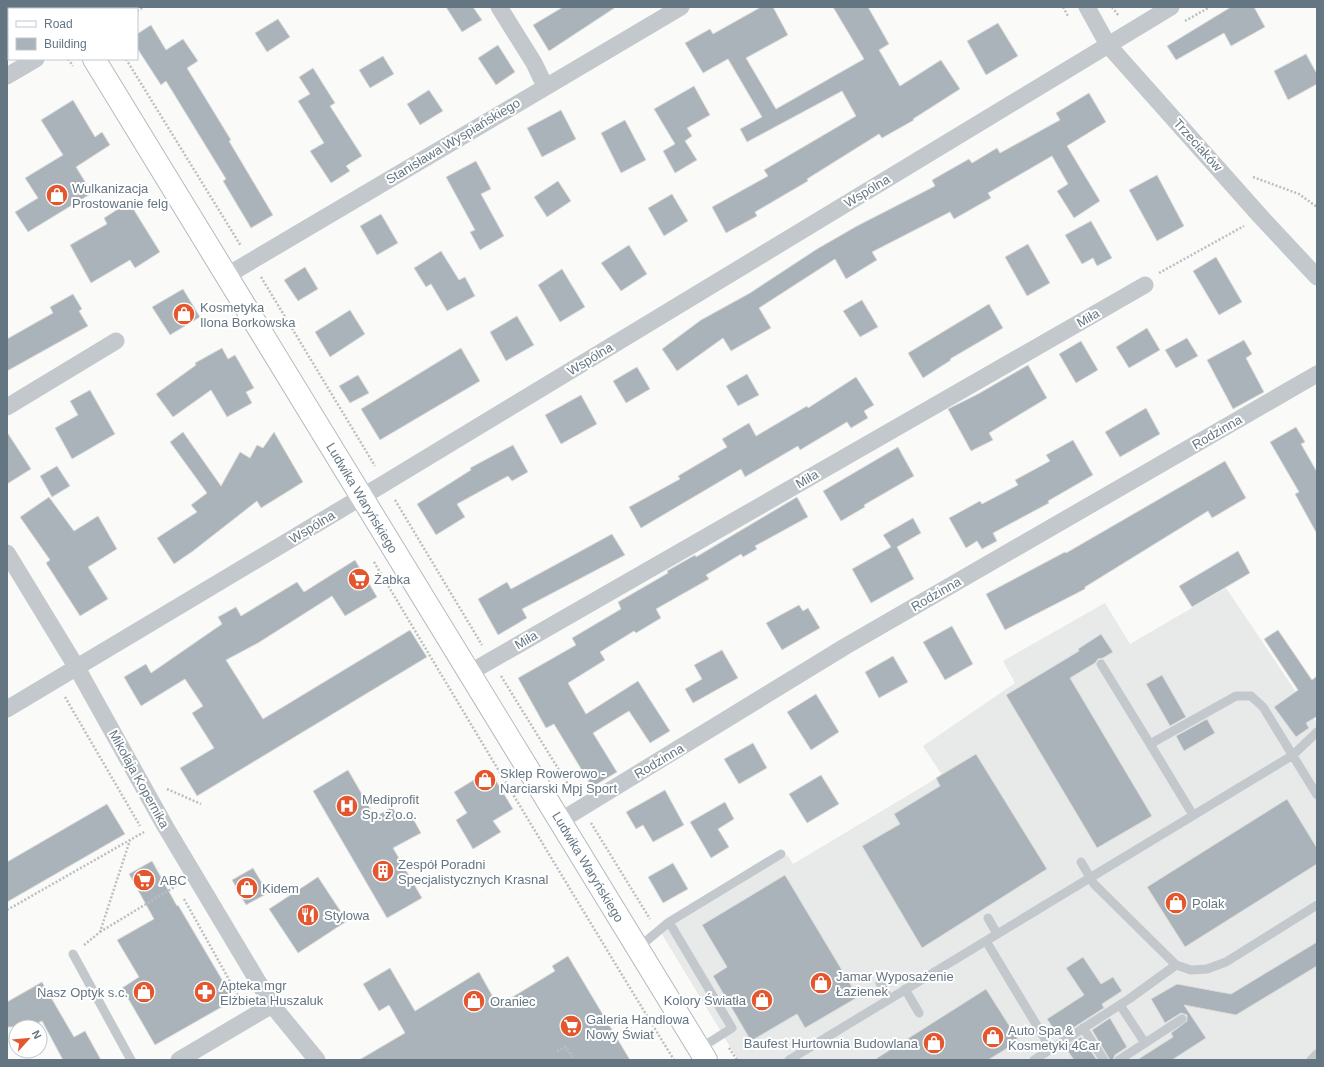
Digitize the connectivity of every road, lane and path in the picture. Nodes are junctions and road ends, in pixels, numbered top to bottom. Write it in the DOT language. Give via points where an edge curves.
graph roads {
  1 [pos="499,7"];
  2 [pos="681,7"];
  3 [pos="1086,7"];
  4 [pos="1171,7"];
  5 [pos="1108,44"];
  6 [pos="34,60"];
  7 [pos="95,60"];
  8 [pos="127,60"];
  9 [pos="7,76"];
  10 [pos="545,86"];
  11 [pos="1250,177"];
  12 [pos="1317,207"];
  13 [pos="1261,217"];
  14 [pos="251,261"];
  15 [pos="226,276"];
  16 [pos="1317,277"];
  17 [pos="1145,285"];
  18 [pos="116,341"];
  19 [pos="1317,374"];
  20 [pos="7,407"];
  21 [pos="385,483"];
  22 [pos="361,497"];
  23 [pos="7,553"];
  24 [pos="491,660"];
  25 [pos="1101,664"];
  26 [pos="77,668"];
  27 [pos="469,673"];
  28 [pos="7,709"];
  29 [pos="1317,732"];
  30 [pos="1150,744"];
  31 [pos="1293,755"];
  32 [pos="1315,788"];
  33 [pos="166,789"];
  34 [pos="201,804"];
  35 [pos="582,807"];
  36 [pos="1193,815"];
  37 [pos="560,821"];
  38 [pos="144,832"];
  39 [pos="130,840"];
  40 [pos="781,854"];
  41 [pos="1081,862"];
  42 [pos="1090,878"];
  43 [pos="176,886"];
  44 [pos="1317,905"];
  45 [pos="7,910"];
  46 [pos="988,918"];
  47 [pos="669,922"];
  48 [pos="657,930"];
  49 [pos="100,932"];
  50 [pos="997,934"];
  51 [pos="986,941"];
  52 [pos="638,948"];
  53 [pos="73,954"];
  54 [pos="1176,965"];
  55 [pos="880,983"];
  56 [pos="905,990"];
  57 [pos="889,999"];
  58 [pos="1120,1004"];
  59 [pos="272,1005"];
  60 [pos="919,1013"];
  61 [pos="1182,1018"];
  62 [pos="1083,1028"];
  63 [pos="721,1035"];
  64 [pos="1145,1043"];
  65 [pos="1051,1049"];
  66 [pos="557,1051"];
  67 [pos="702,1054"];
  68 [pos="1317,1054"];
  69 [pos="573,1058"];
  70 [pos="131,1060"];
  71 [pos="179,1060"];
  72 [pos="317,1060"];
  73 [pos="736,1060"];
  74 [pos="789,1060"];
  75 [pos="1034,1060"];
  76 [pos="1104,1060"];
  77 [pos="1119,1060"];
  78 [pos="1311,1060"];
  1 -- 10 [label="street"];
  2 -- 10 [label="street, Stanisława Wyspiańskiego"];
  3 -- 5 [label="street, Trzeciaków"];
  4 -- 5 [label="street, Wspólna"];
  5 -- 13 [label="street, Trzeciaków"];
  5 -- 21 [label="street, Wspólna"];
  6 -- 9 [label="street"];
  7 -- 15 [label="main road, Ludwika Waryńskiego"];
  8 -- 14 [label="path"];
  10 -- 14 [label="street, Stanisława Wyspiańskiego"];
  11 -- 12 [label="path" via="1299,194"];
  13 -- 16 [label="street, Trzeciaków"];
  13 -- 17 [label="path" via="1154,276"];
  14 -- 15 [label="street, Stanisława Wyspiańskiego"];
  14 -- 21 [label="path"];
  15 -- 22 [label="main road, Ludwika Waryńskiego"];
  17 -- 24 [label="street, Miła"];
  18 -- 20 [label="street"];
  19 -- 35 [label="street, Rodzinna" via="846,646"];
  21 -- 22 [label="street, Wspólna"];
  21 -- 24 [label="path"];
  22 -- 26 [label="street, Wspólna"];
  22 -- 27 [label="main road, Ludwika Waryńskiego"];
  23 -- 26 [label="street, Mikołaja Kopernika"];
  24 -- 27 [label="street, Miła"];
  24 -- 35 [label="path"];
  25 -- 30 [label="lane"];
  26 -- 28 [label="street, Wspólna"];
  26 -- 59 [label="street, Mikołaja Kopernika" via="165,826"];
  27 -- 37 [label="main road, Ludwika Waryńskiego"];
  29 -- 31 [label="lane"];
  30 -- 31 [label="lane" via="1223,702 1236,696 1251,696 1263,707"];
  30 -- 36 [label="lane"];
  31 -- 32 [label="lane"];
  31 -- 36 [label="lane"];
  33 -- 34 [label="path"];
  35 -- 37 [label="street, Rodzinna"];
  35 -- 48 [label="path"];
  36 -- 42 [label="lane"];
  37 -- 52 [label="main road, Ludwika Waryńskiego"];
  38 -- 39 [label="path"];
  39 -- 45 [label="path"];
  39 -- 49 [label="path"];
  40 -- 47 [label="lane"];
  41 -- 42 [label="lane"];
  42 -- 50 [label="lane"];
  42 -- 54 [label="lane"];
  43 -- 49 [label="path"];
  44 -- 54 [label="lane" via="1226,962 1207,969 1191,970"];
  46 -- 50 [label="lane"];
  47 -- 48 [label="lane"];
  47 -- 63 [label="lane" via="732,1028"];
  48 -- 52 [label="lane"];
  49 -- 53 [label="path"];
  50 -- 51 [label="lane"];
  51 -- 56 [label="lane"];
  51 -- 65 [label="lane"];
  52 -- 67 [label="main road, Ludwika Waryńskiego"];
  53 -- 70 [label="lane"];
  54 -- 58 [label="lane"];
  55 -- 57 [label="lane"];
  56 -- 57 [label="lane"];
  56 -- 60 [label="lane"];
  57 -- 74 [label="lane"];
  58 -- 62 [label="lane"];
  58 -- 64 [label="lane"];
  59 -- 71 [label="street"];
  59 -- 72 [label="street, Mikołaja Kopernika"];
  61 -- 64 [label="lane"];
  62 -- 65 [label="lane"];
  62 -- 76 [label="lane"];
  63 -- 67 [label="lane"];
  63 -- 73 [label="path"];
  64 -- 77 [label="lane"];
  65 -- 75 [label="lane"];
  66 -- 69 [label="path" via="566,1047"];
  68 -- 78 [label="lane"];
}
